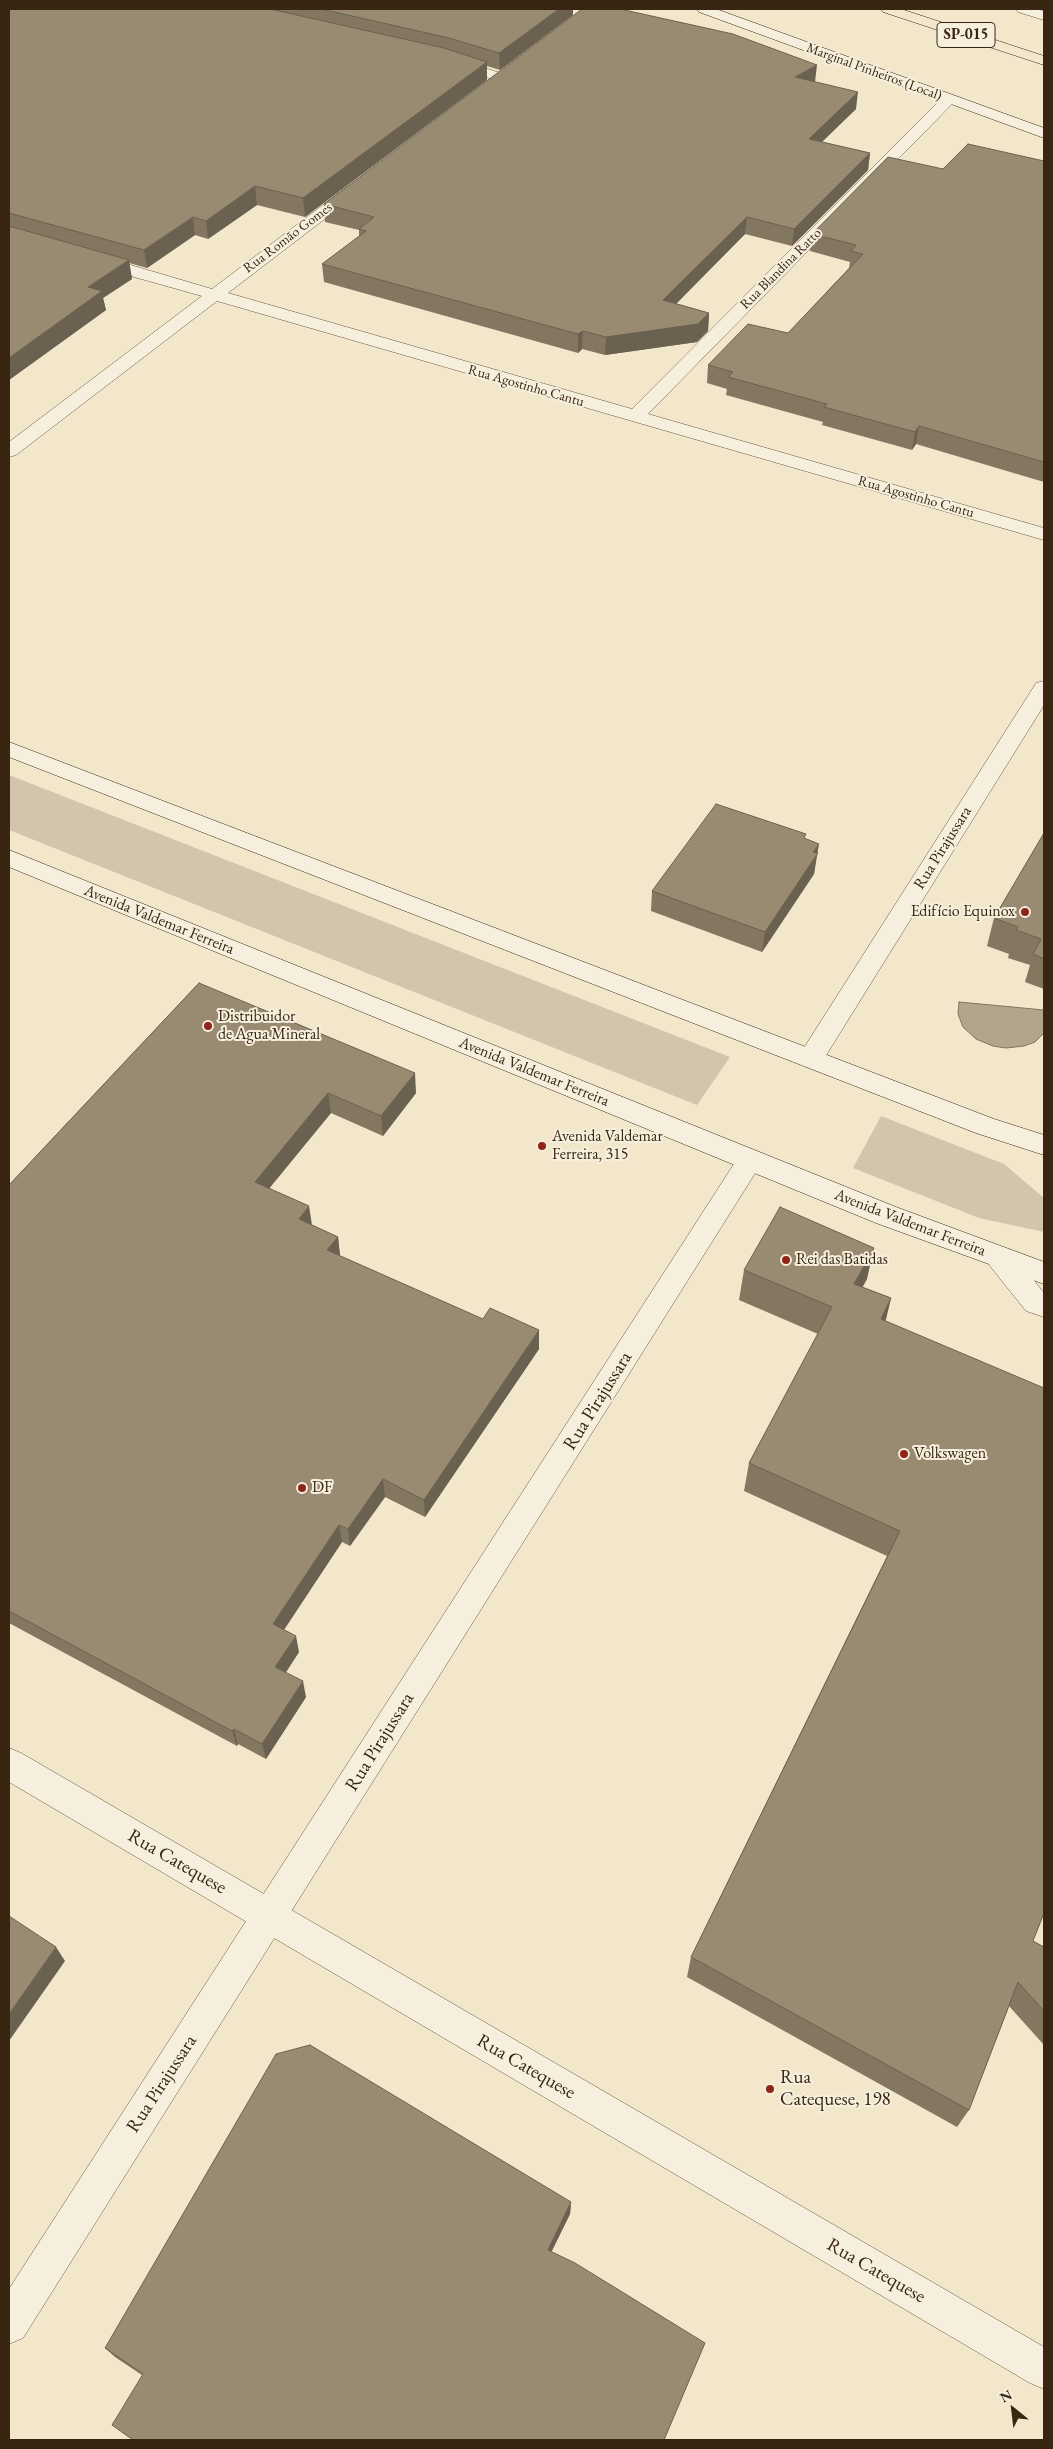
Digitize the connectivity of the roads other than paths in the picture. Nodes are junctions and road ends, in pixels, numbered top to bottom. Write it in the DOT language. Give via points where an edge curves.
graph roads {
  1 [pos="704,9"];
  2 [pos="888,9"];
  3 [pos="1023,9"];
  4 [pos="1044,16"];
  5 [pos="440,59"];
  6 [pos="1044,62"];
  7 [pos="517,66"];
  8 [pos="502,78"];
  9 [pos="487,89"];
  10 [pos="948,100"];
  11 [pos="1044,133"];
  12 [pos="366,179"];
  13 [pos="82,257"];
  14 [pos="213,296"];
  15 [pos="635,417"];
  16 [pos="9,451"];
  17 [pos="1044,534"];
  18 [pos="1044,688"];
  19 [pos="9,749"];
  20 [pos="9,858"];
  21 [pos="811,1058"];
  22 [pos="986,1126"];
  23 [pos="1044,1145"];
  24 [pos="1044,1156"];
  25 [pos="750,1160"];
  26 [pos="1000,1258"];
  27 [pos="1044,1273"];
  28 [pos="1044,1306"];
  29 [pos="9,1764"];
  30 [pos="269,1916"];
  31 [pos="9,2324"];
  32 [pos="1044,2369"];
  1 -- 10 [label="street, Marginal Pinheiros (Local)"];
  2 -- 6 [label="highway, SP-015"];
  3 -- 4 [label="street"];
  5 -- 8 [label="street"];
  7 -- 8 [label="street"];
  8 -- 9 [label="street"];
  10 -- 11 [label="street, Marginal Pinheiros (Local)"];
  10 -- 15 [label="street, Rua Blandina Ratto"];
  12 -- 14 [label="street, Rua Romão Gomes"];
  13 -- 14 [label="street, Rua Agostinho Cantu"];
  14 -- 15 [label="street, Rua Agostinho Cantu"];
  14 -- 16 [label="street, Rua Romão Gomes"];
  15 -- 17 [label="street, Rua Agostinho Cantu"];
  18 -- 21 [label="street, Rua Pirajussara"];
  19 -- 21 [label="street"];
  20 -- 25 [label="street, Avenida Valdemar Ferreira"];
  21 -- 22 [label="street"];
  22 -- 23 [label="street"];
  22 -- 24 [label="street"];
  25 -- 26 [label="street, Avenida Valdemar Ferreira"];
  25 -- 30 [label="street, Rua Pirajussara"];
  26 -- 27 [label="street"];
  26 -- 28 [label="street, Avenida Valdemar Ferreira" via="1036,1303"];
  29 -- 30 [label="street, Rua Catequese"];
  30 -- 31 [label="street, Rua Pirajussara"];
  30 -- 32 [label="street, Rua Catequese"];
}
